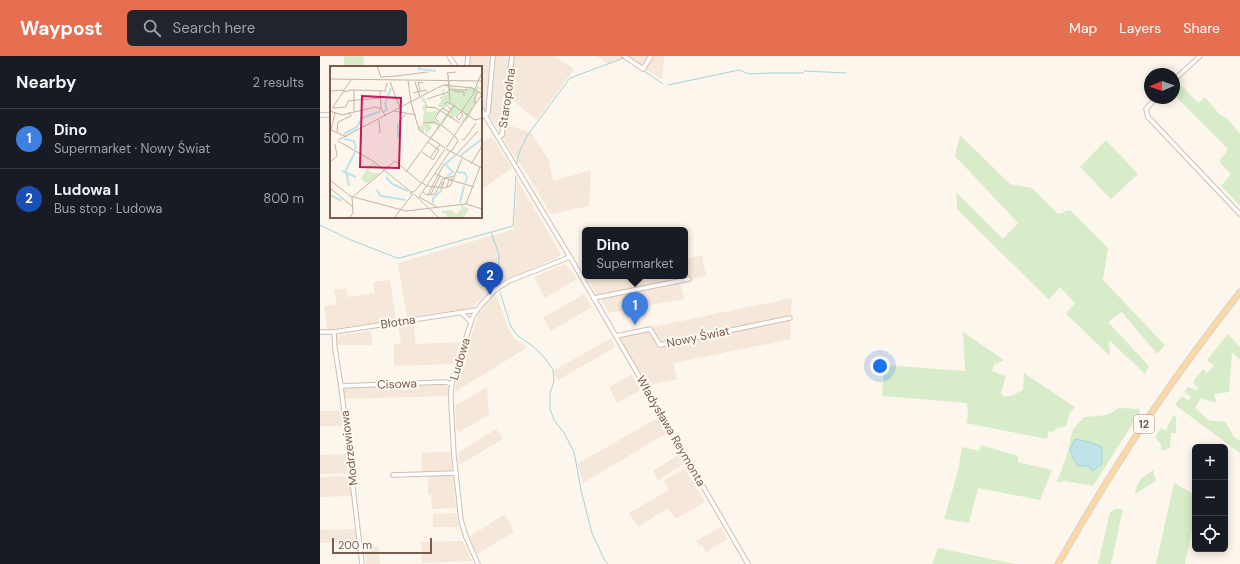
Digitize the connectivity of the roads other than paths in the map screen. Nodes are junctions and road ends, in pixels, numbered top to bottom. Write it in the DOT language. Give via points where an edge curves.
graph roads {
  1 [pos="449,56"];
  2 [pos="468,56"];
  3 [pos="493,56"];
  4 [pos="512,56"];
  5 [pos="624,56"];
  6 [pos="651,56"];
  7 [pos="1200,56"];
  8 [pos="455,66"];
  9 [pos="467,66"];
  10 [pos="1180,74"];
  11 [pos="1149,104"];
  12 [pos="482,110"];
  13 [pos="330,114"];
  14 [pos="320,115"];
  15 [pos="485,115"];
  16 [pos="498,137"];
  17 [pos="1240,214"];
  18 [pos="570,257"];
  19 [pos="582,278"];
  20 [pos="583,279"];
  21 [pos="689,279"];
  22 [pos="1240,292"];
  23 [pos="594,298"];
  24 [pos="477,310"];
  25 [pos="461,312"];
  26 [pos="790,318"];
  27 [pos="471,322"];
  28 [pos="320,332"];
  29 [pos="334,332"];
  30 [pos="616,336"];
  31 [pos="452,384"];
  32 [pos="341,386"];
  33 [pos="456,473"];
  34 [pos="394,474"];
  35 [pos="362,564"];
  36 [pos="478,564"];
  37 [pos="748,564"];
  38 [pos="1058,564"];
  1 -- 8 [label="street"];
  2 -- 9 [label="street"];
  3 -- 15 [label="street" via="488,113"];
  4 -- 16 [label="street, Staropolna" via="502,135"];
  5 -- 6 [label="street" via="643,69"];
  7 -- 10 [label="street"];
  11 -- 17 [label="street" via="1146,111 1148,117"];
  12 -- 15 [label="street, Władysława Reymonta"];
  13 -- 14 [label="street"];
  15 -- 16 [label="street, Władysława Reymonta"];
  16 -- 18 [label="street, Władysława Reymonta"];
  18 -- 19 [label="street, Władysława Reymonta"];
  18 -- 24 [label="street, Ludowa" via="500,286"];
  20 -- 23 [label="street, Władysława Reymonta"];
  21 -- 23 [label="street"];
  22 -- 38 [label="main road, 12" via="1139,431"];
  23 -- 30 [label="street, Władysława Reymonta"];
  24 -- 25 [label="street, Błotna"];
  24 -- 27 [label="street, Ludowa"];
  25 -- 27 [label="street"];
  25 -- 29 [label="street, Błotna"];
  26 -- 30 [label="street, Nowy Świat" via="660,345 650,329"];
  27 -- 31 [label="street, Ludowa"];
  28 -- 29 [label="street, Błotna"];
  29 -- 32 [label="street, Modrzewiowa"];
  30 -- 37 [label="street, Władysława Reymonta"];
  31 -- 32 [label="street, Cisowa" via="445,382"];
  31 -- 33 [label="street, Ludowa"];
  32 -- 35 [label="street, Modrzewiowa"];
  33 -- 34 [label="street"];
  33 -- 36 [label="street, Ludowa" via="463,528"];
}
